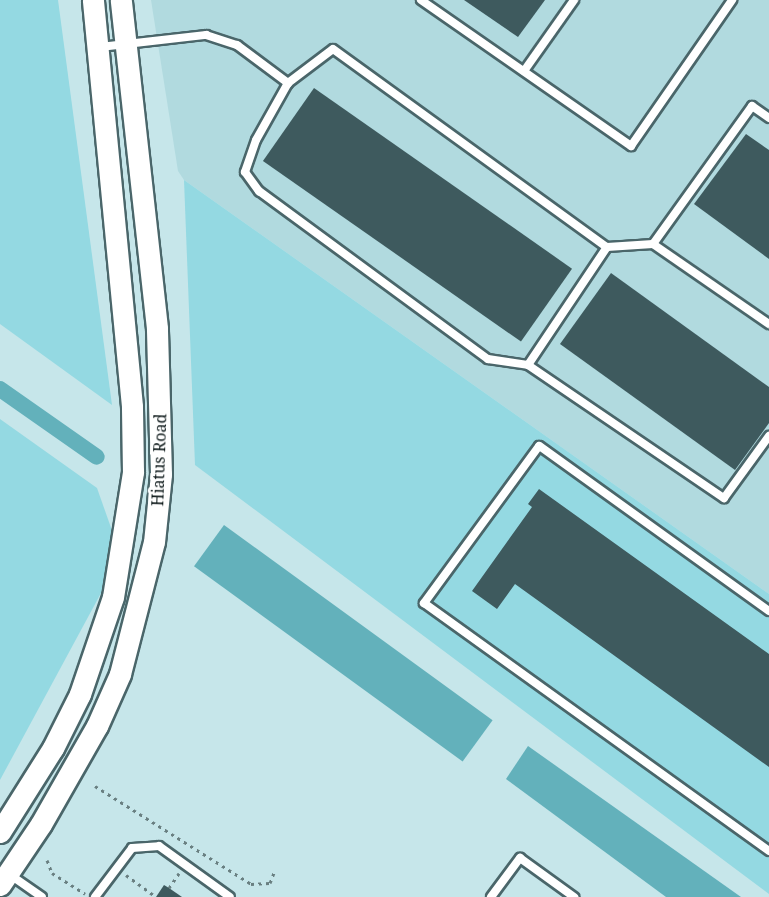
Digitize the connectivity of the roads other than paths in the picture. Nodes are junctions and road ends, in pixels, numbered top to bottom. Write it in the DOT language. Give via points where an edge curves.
graph roads {
  1 [pos="93,0"];
  2 [pos="121,0"];
  3 [pos="421,0"];
  4 [pos="574,0"];
  5 [pos="732,0"];
  6 [pos="125,43"];
  7 [pos="98,47"];
  8 [pos="524,71"];
  9 [pos="288,83"];
  10 [pos="769,118"];
  11 [pos="653,244"];
  12 [pos="607,247"];
  13 [pos="769,324"];
  14 [pos="528,365"];
  15 [pos="769,436"];
  16 [pos="769,611"];
  17 [pos="0,832"];
  18 [pos="769,851"];
  19 [pos="3,875"];
  20 [pos="42,897"];
  21 [pos="95,897"];
  22 [pos="230,897"];
  23 [pos="491,897"];
  24 [pos="574,897"];
  1 -- 7 [label="main road, Hiatus Road"];
  2 -- 6 [label="main road, Hiatus Road"];
  3 -- 8 [label="lane"];
  4 -- 8 [label="lane"];
  5 -- 8 [label="lane" via="631,146"];
  6 -- 7 [label="lane"];
  6 -- 9 [label="lane" via="206,35 237,45"];
  6 -- 19 [label="main road, Hiatus Road" via="157,328 161,474 154,542 120,674 74,771"];
  7 -- 17 [label="main road, Hiatus Road" via="132,406 133,472 126,532 113,597 80,694 53,748"];
  9 -- 12 [label="lane" via="333,49"];
  9 -- 14 [label="lane" via="248,158 245,172 260,191 488,359"];
  10 -- 11 [label="lane" via="752,106"];
  11 -- 12 [label="lane"];
  11 -- 13 [label="lane"];
  12 -- 14 [label="lane"];
  14 -- 15 [label="lane" via="724,498"];
  16 -- 18 [label="lane" via="539,446 424,603"];
  19 -- 20 [label="lane"];
  21 -- 22 [label="lane" via="132,848 159,846"];
  23 -- 24 [label="lane" via="520,858"];
}
